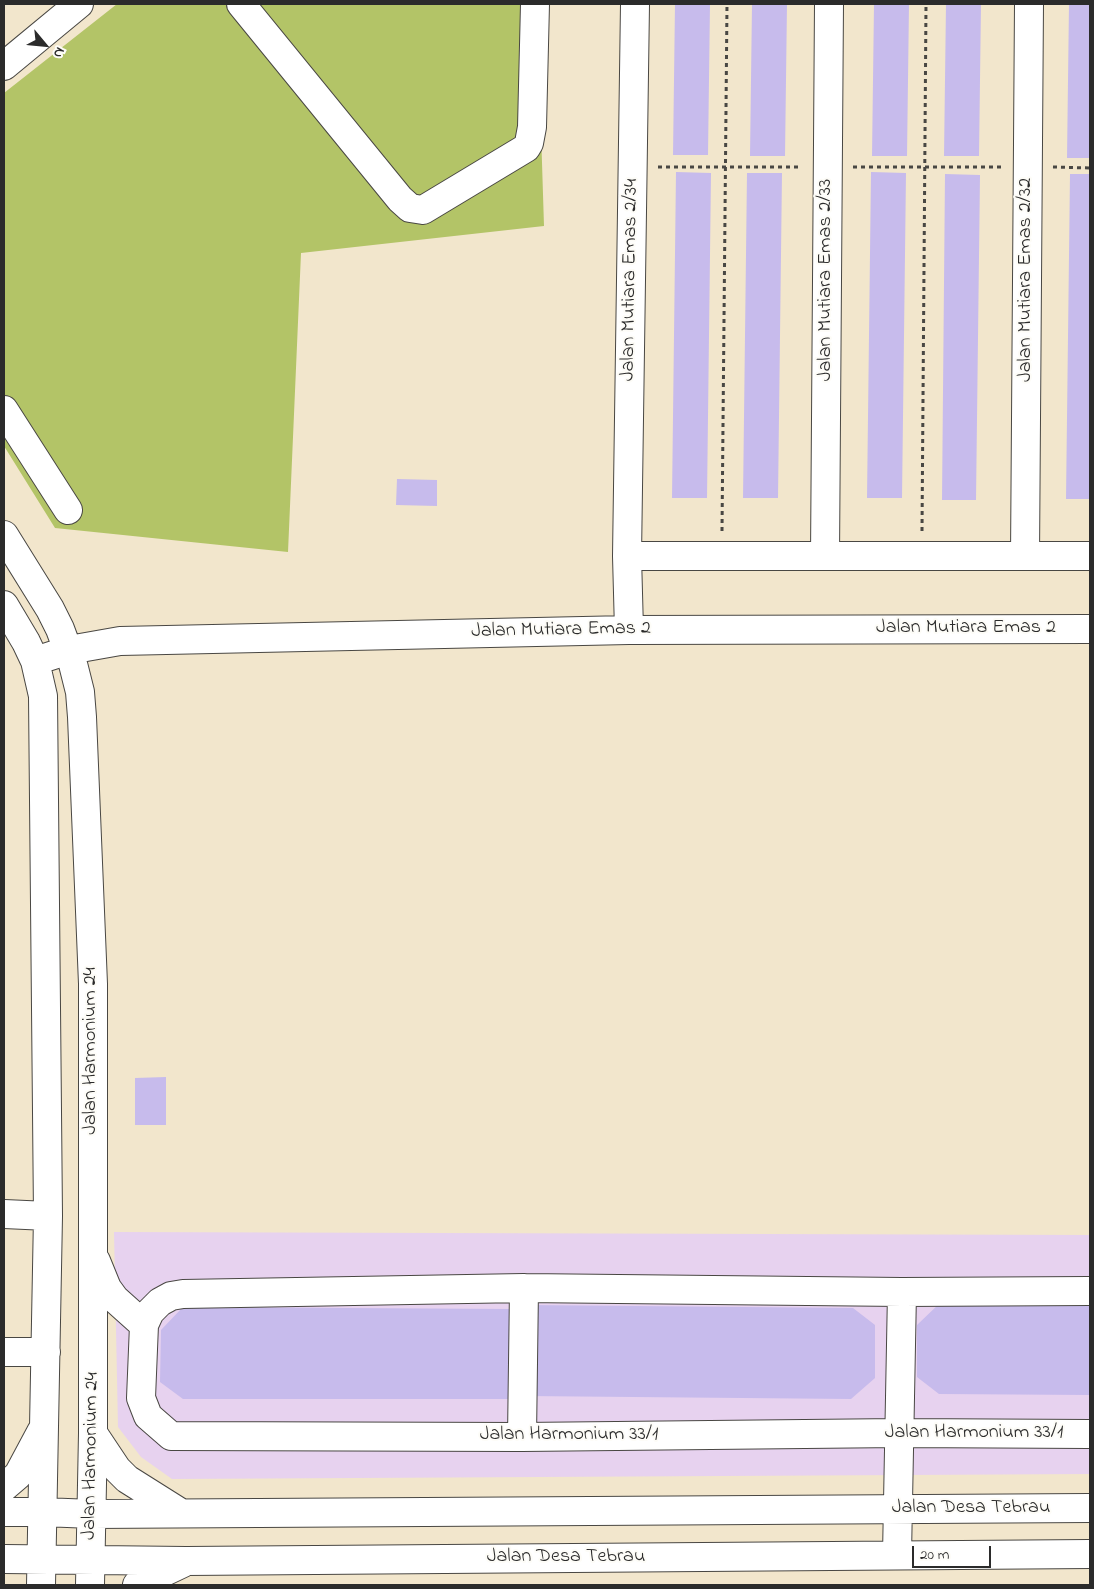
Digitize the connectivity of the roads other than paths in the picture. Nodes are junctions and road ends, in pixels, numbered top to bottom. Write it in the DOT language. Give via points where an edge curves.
graph roads {
  1 [pos="80,4"];
  2 [pos="241,4"];
  3 [pos="535,4"];
  4 [pos="635,4"];
  5 [pos="829,4"];
  6 [pos="1029,4"];
  7 [pos="4,66"];
  8 [pos="4,410"];
  9 [pos="68,510"];
  10 [pos="4,535"];
  11 [pos="627,556"];
  12 [pos="825,556"];
  13 [pos="1025,556"];
  14 [pos="1090,556"];
  15 [pos="4,605"];
  16 [pos="1090,629"];
  17 [pos="628,630"];
  18 [pos="69,650"];
  19 [pos="35,661"];
  20 [pos="4,1214"];
  21 [pos="48,1216"];
  22 [pos="93,1253"];
  23 [pos="524,1288"];
  24 [pos="1090,1291"];
  25 [pos="902,1292"];
  26 [pos="144,1325"];
  27 [pos="4,1352"];
  28 [pos="46,1352"];
  29 [pos="45,1424"];
  30 [pos="94,1433"];
  31 [pos="899,1433"];
  32 [pos="1090,1434"];
  33 [pos="522,1437"];
  34 [pos="4,1487"];
  35 [pos="1090,1508"];
  36 [pos="897,1509"];
  37 [pos="4,1512"];
  38 [pos="42,1512"];
  39 [pos="181,1513"];
  40 [pos="92,1514"];
  41 [pos="1090,1554"];
  42 [pos="897,1555"];
  43 [pos="41,1558"];
  44 [pos="4,1559"];
  45 [pos="186,1561"];
  46 [pos="90,1572"];
  47 [pos="41,1585"];
  48 [pos="137,1585"];
  1 -- 7 [label="street"];
  2 -- 3 [label="street" via="400,199 410,208 423,210 526,148 529,143"];
  4 -- 11 [label="street, Jalan Mutiara Emas 2/34"];
  5 -- 12 [label="street, Jalan Mutiara Emas 2/33"];
  6 -- 13 [label="street, Jalan Mutiara Emas 2/32"];
  8 -- 9 [label="street"];
  10 -- 18 [label="street, Jalan Harmonium 24" via="50,610"];
  11 -- 12 [label="street"];
  11 -- 17 [label="street, Jalan Mutiara Emas 2/34"];
  12 -- 13 [label="street"];
  13 -- 14 [label="street"];
  15 -- 19 [label="street"];
  16 -- 17 [label="street, Jalan Mutiara Emas 2"];
  17 -- 18 [label="street, Jalan Mutiara Emas 2" via="120,641"];
  18 -- 19 [label="street, Jalan Mutiara Emas 2"];
  18 -- 22 [label="street, Jalan Harmonium 24" via="80,692 82,717 93,984"];
  19 -- 21 [label="street" via="43,696"];
  20 -- 21 [label="street"];
  21 -- 28 [label="street"];
  22 -- 26 [label="street" via="107,1288"];
  22 -- 30 [label="street, Jalan Harmonium 24"];
  23 -- 25 [label="street"];
  23 -- 26 [label="street" via="183,1294 160,1302"];
  23 -- 33 [label="street"];
  24 -- 25 [label="street"];
  25 -- 31 [label="street"];
  26 -- 33 [label="street, Jalan Harmonium 33/1" via="141,1398 148,1416 171,1436"];
  27 -- 28 [label="street"];
  28 -- 29 [label="street"];
  29 -- 34 [label="street" via="25,1465"];
  29 -- 38 [label="street"];
  30 -- 39 [label="street" via="127,1480"];
  30 -- 40 [label="street, Jalan Harmonium 24"];
  31 -- 32 [label="street, Jalan Harmonium 33/1"];
  31 -- 33 [label="street, Jalan Harmonium 33/1"];
  31 -- 36 [label="street"];
  35 -- 36 [label="street, Jalan Desa Tebrau"];
  36 -- 39 [label="street, Jalan Desa Tebrau"];
  36 -- 42 [label="street"];
  37 -- 38 [label="street, Jalan Desa Tebrau"];
  38 -- 40 [label="street, Jalan Desa Tebrau"];
  38 -- 43 [label="street"];
  39 -- 40 [label="street, Jalan Desa Tebrau"];
  40 -- 46 [label="street, Jalan Harmonium 24"];
  41 -- 42 [label="street, Jalan Desa Tebrau"];
  42 -- 45 [label="street, Jalan Desa Tebrau"];
  43 -- 44 [label="street, Jalan Desa Tebrau"];
  43 -- 46 [label="street, Jalan Desa Tebrau"];
  43 -- 47 [label="street"];
  45 -- 46 [label="street, Jalan Desa Tebrau"];
  45 -- 48 [label="street"];
}
